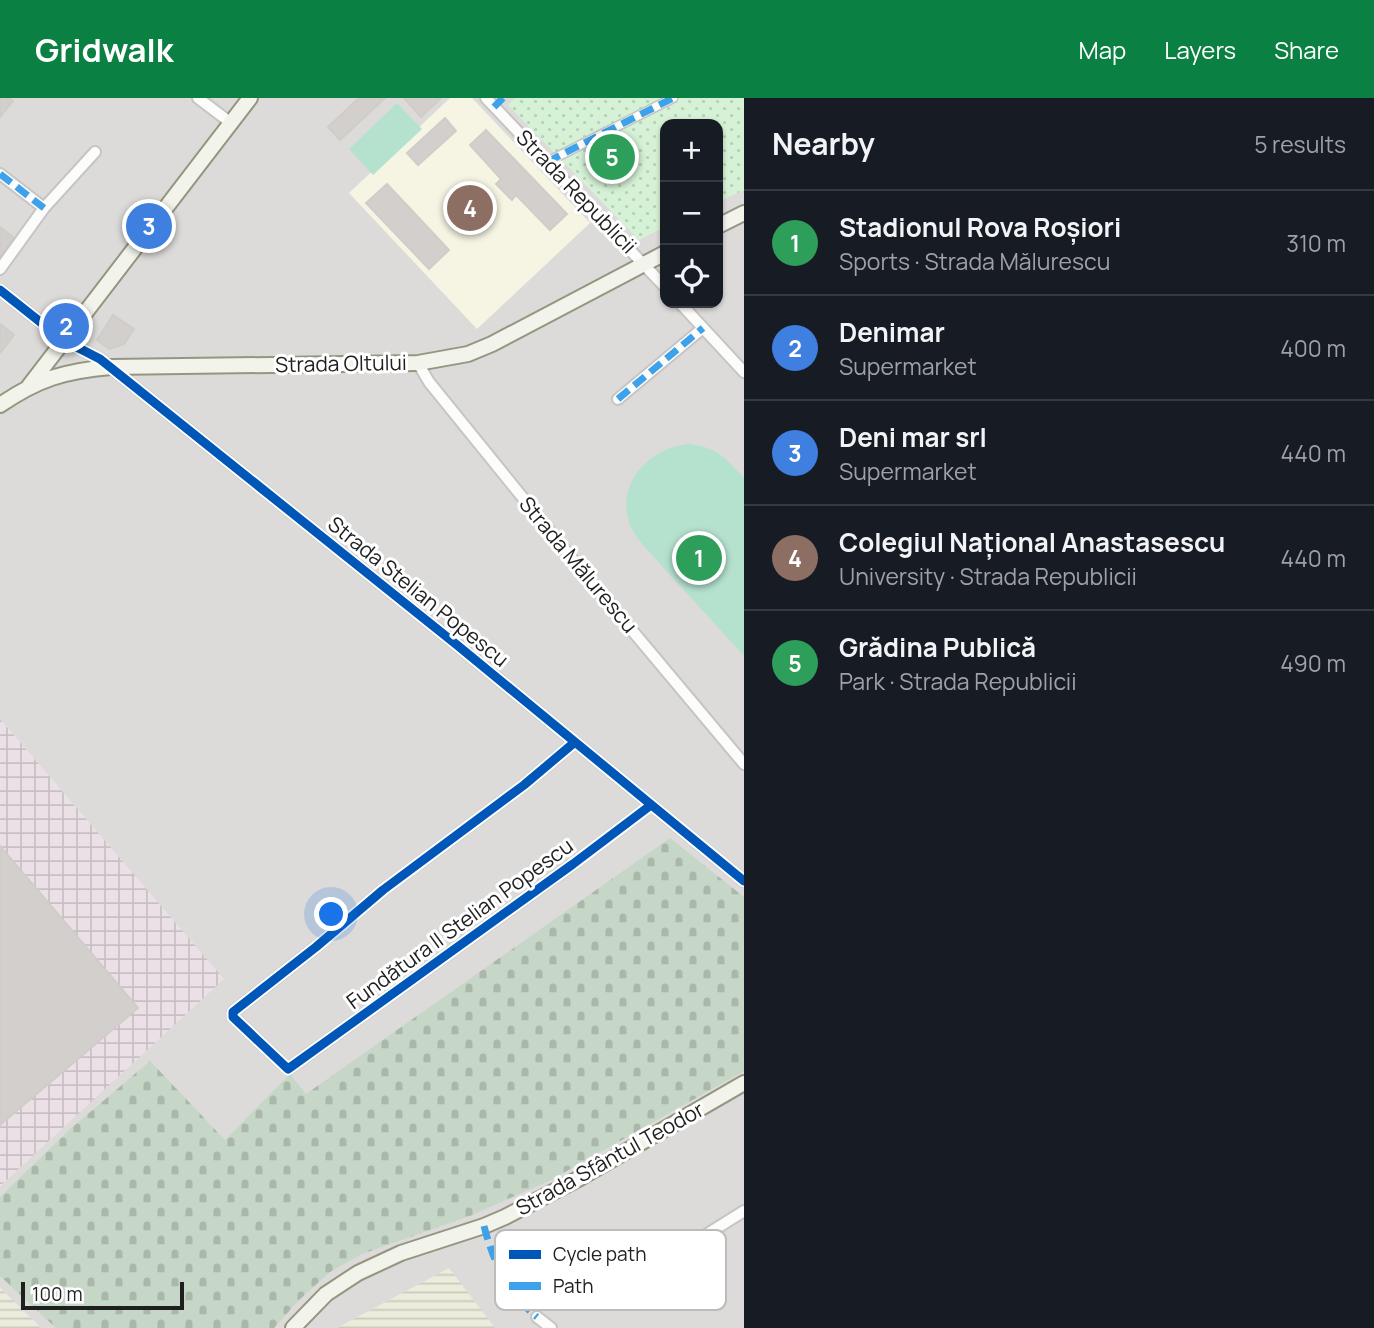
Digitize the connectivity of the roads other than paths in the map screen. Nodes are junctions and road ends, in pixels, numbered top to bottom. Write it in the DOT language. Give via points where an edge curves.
graph roads {
  1 [pos="198,98"];
  2 [pos="250,98"];
  3 [pos="503,98"];
  4 [pos="673,98"];
  5 [pos="490,102"];
  6 [pos="231,122"];
  7 [pos="95,152"];
  8 [pos="547,162"];
  9 [pos="0,174"];
  10 [pos="44,208"];
  11 [pos="744,213"];
  12 [pos="723,224"];
  13 [pos="660,256"];
  14 [pos="643,264"];
  15 [pos="0,269"];
  16 [pos="660,282"];
  17 [pos="0,290"];
  18 [pos="685,308"];
  19 [pos="704,328"];
  20 [pos="63,340"];
  21 [pos="418,363"];
  22 [pos="111,367"];
  23 [pos="744,372"];
  24 [pos="28,387"];
  25 [pos="618,399"];
  26 [pos="0,405"];
  27 [pos="575,742"];
  28 [pos="744,764"];
  29 [pos="651,805"];
  30 [pos="744,881"];
  31 [pos="744,1083"];
  32 [pos="744,1211"];
  33 [pos="714,1230"];
  34 [pos="537,1317"];
  35 [pos="293,1328"];
  36 [pos="551,1328"];
  1 -- 6 [label="street"];
  2 -- 6 [label="main road"];
  3 -- 5 [label="street"];
  4 -- 8 [label="street"];
  5 -- 8 [label="street, Strada Republicii"];
  6 -- 20 [label="main road"];
  7 -- 10 [label="street"];
  8 -- 14 [label="street, Strada Republicii"];
  9 -- 10 [label="street"];
  10 -- 15 [label="street"];
  11 -- 12 [label="main road"];
  13 -- 14 [label="main road, Strada Oltului"];
  14 -- 16 [label="street, Strada Republicii"];
  14 -- 21 [label="main road, Strada Oltului" via="492,344 468,354"];
  17 -- 20 [label="street, Strada Stelian Popescu"];
  18 -- 19 [label="street"];
  19 -- 23 [label="street"];
  19 -- 25 [label="street"];
  20 -- 22 [label="street, Strada Stelian Popescu"];
  20 -- 24 [label="main road"];
  21 -- 22 [label="main road, Strada Oltului"];
  21 -- 28 [label="street, Strada Mălurescu" via="574,561"];
  22 -- 24 [label="main road, Strada Oltului" via="66,373"];
  22 -- 27 [label="street, Strada Stelian Popescu"];
  24 -- 26 [label="main road, Strada Oltului"];
  27 -- 29 [label="street, Strada Stelian Popescu"];
  27 -- 29 [label="street, Fundătura II Stelian Popescu" via="383,890 233,1012 233,1017 288,1069"];
  29 -- 30 [label="street, Strada Stelian Popescu"];
  31 -- 35 [label="main road, Strada Sfântul Teodor" via="505,1217 401,1252 358,1273 326,1294"];
  32 -- 33 [label="street"];
  34 -- 36 [label="street"];
}
